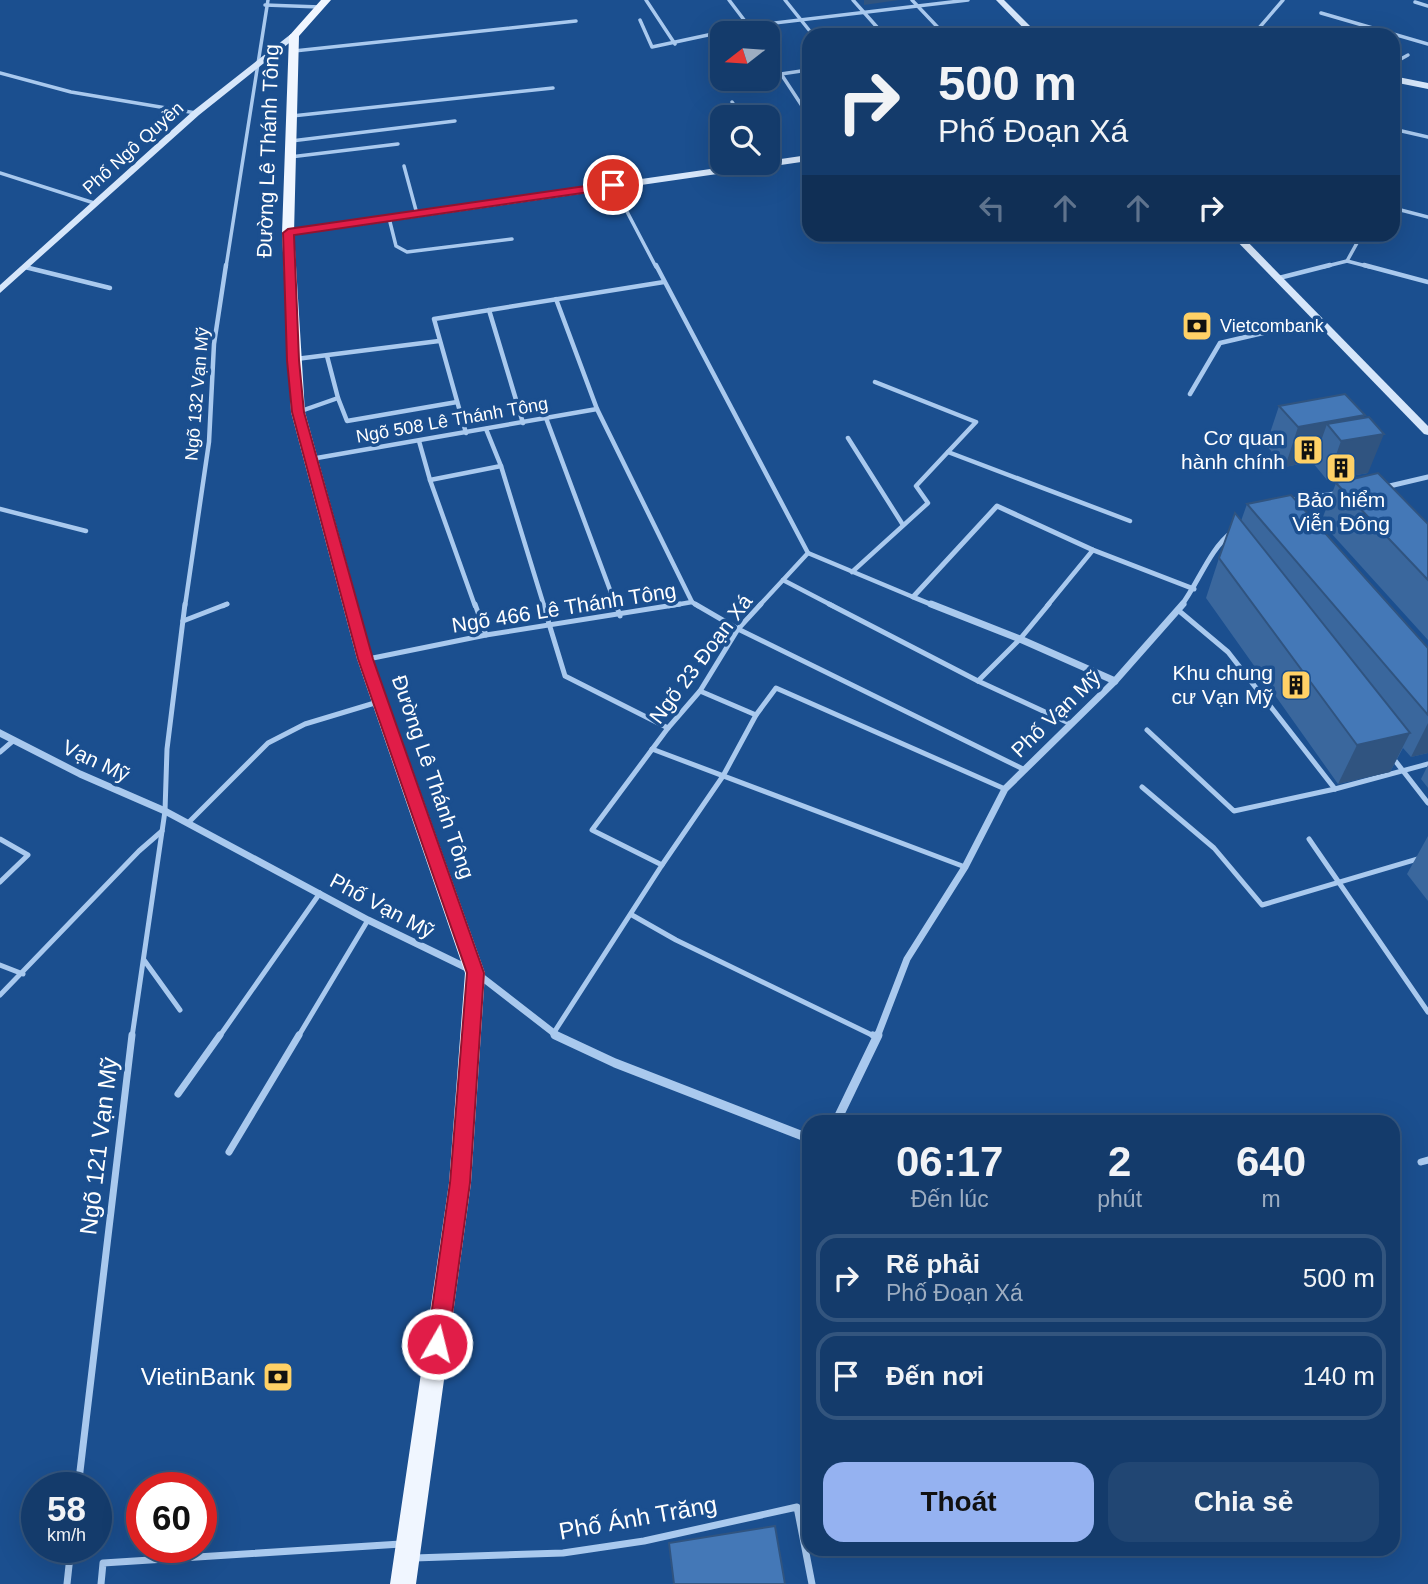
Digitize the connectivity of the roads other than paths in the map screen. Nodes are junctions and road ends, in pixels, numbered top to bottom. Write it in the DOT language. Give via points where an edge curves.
graph roads {
  1 [pos="268,0"];
  2 [pos="646,0"];
  3 [pos="729,0"];
  4 [pos="785,0"];
  5 [pos="853,0"];
  6 [pos="912,0"];
  7 [pos="968,0"];
  8 [pos="1000,0"];
  9 [pos="1283,0"];
  10 [pos="1415,2"];
  11 [pos="323,3"];
  12 [pos="265,5"];
  13 [pos="917,6"];
  14 [pos="1428,6"];
  15 [pos="864,13"];
  16 [pos="1321,13"];
  17 [pos="640,20"];
  18 [pos="801,20"];
  19 [pos="576,21"];
  20 [pos="746,21"];
  21 [pos="780,22"];
  22 [pos="807,28"];
  23 [pos="878,28"];
  24 [pos="938,28"];
  25 [pos="1028,28"];
  26 [pos="1259,28"];
  27 [pos="1373,28"];
  28 [pos="710,36"];
  29 [pos="1400,36"];
  30 [pos="294,44"];
  31 [pos="675,44"];
  32 [pos="1428,44"];
  33 [pos="1408,55"];
  34 [pos="1400,59"];
  35 [pos="257,65"];
  36 [pos="802,71"];
  37 [pos="0,73"];
  38 [pos="781,74"];
  39 [pos="1400,80"];
  40 [pos="1428,86"];
  41 [pos="554,88"];
  42 [pos="732,102"];
  43 [pos="734,105"];
  44 [pos="802,106"];
  45 [pos="196,113"];
  46 [pos="292,116"];
  47 [pos="455,121"];
  48 [pos="1400,131"];
  49 [pos="1428,137"];
  50 [pos="398,144"];
  51 [pos="291,149"];
  52 [pos="802,158"];
  53 [pos="780,160"];
  54 [pos="404,166"];
  55 [pos="710,170"];
  56 [pos="0,173"];
  57 [pos="613,185"];
  58 [pos="94,203"];
  59 [pos="1400,210"];
  60 [pos="418,214"];
  61 [pos="1428,217"];
  62 [pos="389,218"];
  63 [pos="288,233"];
  64 [pos="512,239"];
  65 [pos="1242,242"];
  66 [pos="1358,242"];
  67 [pos="1347,261"];
  68 [pos="25,267"];
  69 [pos="1279,278"];
  70 [pos="664,282"];
  71 [pos="1428,282"];
  72 [pos="110,288"];
  73 [pos="0,290"];
  74 [pos="556,299"];
  75 [pos="489,310"];
  76 [pos="1318,320"];
  77 [pos="439,341"];
  78 [pos="327,356"];
  79 [pos="293,360"];
  80 [pos="875,382"];
  81 [pos="1190,394"];
  82 [pos="338,398"];
  83 [pos="457,402"];
  84 [pos="597,409"];
  85 [pos="298,412"];
  86 [pos="546,418"];
  87 [pos="523,423"];
  88 [pos="486,429"];
  89 [pos="1428,432"];
  90 [pos="466,433"];
  91 [pos="848,438"];
  92 [pos="419,441"];
  93 [pos="948,452"];
  94 [pos="311,459"];
  95 [pos="501,466"];
  96 [pos="1428,477"];
  97 [pos="430,480"];
  98 [pos="1370,490"];
  99 [pos="1344,493"];
  100 [pos="1279,503"];
  101 [pos="0,509"];
  102 [pos="1130,521"];
  103 [pos="1241,523"];
  104 [pos="904,526"];
  105 [pos="86,531"];
  106 [pos="1221,541"];
  107 [pos="1093,550"];
  108 [pos="1228,551"];
  109 [pos="808,553"];
  110 [pos="852,572"];
  111 [pos="783,580"];
  112 [pos="1194,589"];
  113 [pos="912,597"];
  114 [pos="692,602"];
  115 [pos="227,604"];
  116 [pos="1178,610"];
  117 [pos="620,616"];
  118 [pos="183,621"];
  119 [pos="552,626"];
  120 [pos="738,629"];
  121 [pos="486,635"];
  122 [pos="1020,639"];
  123 [pos="365,659"];
  124 [pos="978,681"];
  125 [pos="1115,681"];
  126 [pos="700,691"];
  127 [pos="380,701"];
  128 [pos="757,715"];
  129 [pos="1071,724"];
  130 [pos="668,728"];
  131 [pos="1147,730"];
  132 [pos="0,733"];
  133 [pos="14,740"];
  134 [pos="652,749"];
  135 [pos="1385,749"];
  136 [pos="0,752"];
  137 [pos="1428,764"];
  138 [pos="1023,769"];
  139 [pos="1403,771"];
  140 [pos="723,776"];
  141 [pos="1142,787"];
  142 [pos="1005,789"];
  143 [pos="1335,789"];
  144 [pos="1428,803"];
  145 [pos="165,811"];
  146 [pos="188,823"];
  147 [pos="162,831"];
  148 [pos="0,839"];
  149 [pos="1309,839"];
  150 [pos="1428,856"];
  151 [pos="662,865"];
  152 [pos="965,867"];
  153 [pos="0,882"];
  154 [pos="1340,882"];
  155 [pos="320,893"];
  156 [pos="632,915"];
  157 [pos="368,920"];
  158 [pos="144,960"];
  159 [pos="0,965"];
  160 [pos="475,973"];
  161 [pos="23,974"];
  162 [pos="0,995"];
  163 [pos="180,1010"];
  164 [pos="1428,1012"];
  165 [pos="553,1034"];
  166 [pos="877,1037"];
  167 [pos="178,1094"];
  168 [pos="839,1115"];
  169 [pos="802,1136"];
  170 [pos="229,1152"];
  171 [pos="80,1472"];
  172 [pos="802,1533"];
  173 [pos="407,1551"];
  174 [pos="807,1556"];
  175 [pos="69,1563"];
  176 [pos="67,1584"];
  177 [pos="101,1584"];
  178 [pos="404,1584"];
  179 [pos="812,1584"];
  1 -- 12 [label="lane"];
  2 -- 31 [label="lane"];
  3 -- 20 [label="lane"];
  4 -- 18 [label="lane"];
  5 -- 15 [label="lane"];
  6 -- 13 [label="lane"];
  7 -- 13 [label="lane"];
  8 -- 25 [label="street"];
  9 -- 26 [label="lane"];
  10 -- 14 [label="lane"];
  11 -- 12 [label="lane"];
  11 -- 30 [label="main road, Đường Lê Thánh Tông"];
  12 -- 35 [label="lane, Ngõ 132 Vạn Mỹ"];
  13 -- 15 [label="lane"];
  13 -- 24 [label="lane"];
  15 -- 18 [label="lane"];
  15 -- 23 [label="lane"];
  16 -- 27 [label="lane"];
  17 -- 31 [label="lane" via="652,47"];
  18 -- 21 [label="lane"];
  18 -- 22 [label="lane"];
  19 -- 30 [label="lane"];
  28 -- 31 [label="lane"];
  29 -- 32 [label="lane"];
  30 -- 35 [label="street, Phố Ngô Quyền"];
  30 -- 46 [label="main road, Đường Lê Thánh Tông"];
  33 -- 34 [label="lane"];
  35 -- 45 [label="street, Phố Ngô Quyền"];
  35 -- 118 [label="lane, Ngõ 132 Vạn Mỹ" via="214,344 209,442"];
  36 -- 38 [label="lane"];
  37 -- 45 [label="lane" via="71,92"];
  38 -- 44 [label="lane"];
  39 -- 40 [label="street"];
  41 -- 46 [label="lane"];
  42 -- 43 [label="lane"];
  45 -- 58 [label="street, Phố Ngô Quyền"];
  46 -- 51 [label="main road, Đường Lê Thánh Tông"];
  47 -- 51 [label="lane"];
  48 -- 49 [label="lane"];
  50 -- 51 [label="lane"];
  51 -- 63 [label="main road, Đường Lê Thánh Tông"];
  52 -- 53 [label="street"];
  54 -- 60 [label="lane"];
  55 -- 57 [label="street"];
  56 -- 58 [label="lane"];
  57 -- 60 [label="street"];
  57 -- 70 [label="lane"];
  58 -- 68 [label="street, Phố Ngô Quyền"];
  59 -- 61 [label="lane"];
  60 -- 62 [label="street"];
  62 -- 63 [label="street"];
  62 -- 64 [label="lane" via="397,246 407,252"];
  63 -- 79 [label="main road, Đường Lê Thánh Tông"];
  65 -- 69 [label="street"];
  66 -- 67 [label="lane"];
  67 -- 69 [label="lane"];
  67 -- 71 [label="lane"];
  68 -- 72 [label="lane"];
  68 -- 73 [label="street, Phố Ngô Quyền"];
  69 -- 76 [label="street"];
  70 -- 74 [label="lane"];
  70 -- 109 [label="lane"];
  74 -- 75 [label="lane"];
  74 -- 84 [label="lane"];
  75 -- 77 [label="lane" via="434,319"];
  75 -- 87 [label="lane"];
  76 -- 81 [label="lane" via="1220,343"];
  76 -- 89 [label="street"];
  77 -- 78 [label="lane"];
  77 -- 83 [label="lane"];
  78 -- 79 [label="lane"];
  78 -- 82 [label="lane"];
  79 -- 85 [label="main road, Đường Lê Thánh Tông"];
  80 -- 93 [label="lane" via="976,422"];
  82 -- 83 [label="lane" via="346,421"];
  82 -- 85 [label="lane"];
  83 -- 90 [label="lane"];
  84 -- 86 [label="lane, Ngõ 508 Lê Thánh Tông"];
  84 -- 114 [label="lane"];
  85 -- 94 [label="main road, Đường Lê Thánh Tông"];
  86 -- 87 [label="lane, Ngõ 508 Lê Thánh Tông"];
  86 -- 117 [label="lane"];
  87 -- 88 [label="lane, Ngõ 508 Lê Thánh Tông"];
  88 -- 90 [label="lane, Ngõ 508 Lê Thánh Tông"];
  88 -- 95 [label="lane"];
  90 -- 92 [label="lane, Ngõ 508 Lê Thánh Tông"];
  91 -- 104 [label="lane"];
  92 -- 94 [label="lane, Ngõ 508 Lê Thánh Tông"];
  92 -- 97 [label="lane"];
  93 -- 102 [label="lane"];
  93 -- 104 [label="lane" via="916,486 928,503"];
  94 -- 123 [label="main road, Đường Lê Thánh Tông"];
  95 -- 97 [label="lane"];
  95 -- 119 [label="lane"];
  96 -- 98 [label="street"];
  97 -- 121 [label="lane"];
  99 -- 100 [label="street"];
  101 -- 105 [label="lane"];
  103 -- 106 [label="street, Phố Vạn Mỹ"];
  104 -- 110 [label="lane"];
  106 -- 108 [label="lane"];
  106 -- 112 [label="street, Phố Vạn Mỹ"];
  107 -- 112 [label="street"];
  107 -- 113 [label="street" via="997,506"];
  107 -- 122 [label="lane"];
  109 -- 110 [label="lane"];
  109 -- 111 [label="lane, Ngõ 23 Đoạn Xá"];
  110 -- 113 [label="lane"];
  111 -- 120 [label="lane, Ngõ 23 Đoạn Xá"];
  111 -- 124 [label="lane"];
  112 -- 116 [label="street, Phố Vạn Mỹ"];
  113 -- 122 [label="street"];
  114 -- 117 [label="lane, Ngõ 466 Lê Thánh Tông"];
  114 -- 120 [label="lane, Ngõ 466 Lê Thánh Tông"];
  115 -- 118 [label="lane"];
  116 -- 125 [label="street, Phố Vạn Mỹ"];
  116 -- 143 [label="lane" via="1228,652"];
  117 -- 119 [label="lane, Ngõ 466 Lê Thánh Tông"];
  118 -- 145 [label="lane, Ngõ 132 Vạn Mỹ" via="167,749"];
  119 -- 121 [label="lane, Ngõ 466 Lê Thánh Tông"];
  119 -- 130 [label="lane" via="565,676"];
  120 -- 126 [label="lane, Ngõ 23 Đoạn Xá"];
  120 -- 138 [label="lane, Ngõ 466 Lê Thánh Tông"];
  121 -- 123 [label="lane, Ngõ 466 Lê Thánh Tông"];
  122 -- 124 [label="lane"];
  122 -- 125 [label="street"];
  123 -- 127 [label="main road, Đường Lê Thánh Tông"];
  124 -- 129 [label="lane"];
  125 -- 129 [label="street, Phố Vạn Mỹ"];
  126 -- 128 [label="lane"];
  126 -- 130 [label="lane, Ngõ 23 Đoạn Xá"];
  127 -- 146 [label="lane" via="305,724 268,743"];
  127 -- 160 [label="main road, Đường Lê Thánh Tông"];
  128 -- 140 [label="lane"];
  128 -- 142 [label="lane" via="776,688"];
  129 -- 138 [label="street, Phố Vạn Mỹ"];
  130 -- 134 [label="lane, Ngõ 23 Đoạn Xá"];
  131 -- 143 [label="lane" via="1234,811"];
  132 -- 133 [label="street"];
  133 -- 136 [label="lane"];
  133 -- 145 [label="street, Vạn Mỹ"];
  134 -- 140 [label="lane"];
  134 -- 151 [label="lane, Ngõ 23 Đoạn Xá" via="592,830"];
  135 -- 139 [label="lane"];
  137 -- 139 [label="lane"];
  138 -- 142 [label="street, Phố Vạn Mỹ"];
  139 -- 143 [label="lane"];
  139 -- 144 [label="lane"];
  140 -- 151 [label="lane"];
  140 -- 152 [label="lane"];
  141 -- 154 [label="lane" via="1214,848 1262,905"];
  142 -- 152 [label="street, Phố Vạn Mỹ"];
  145 -- 146 [label="street, Phố Vạn Mỹ"];
  145 -- 147 [label="lane, Ngõ 121 Vạn Mỹ"];
  146 -- 155 [label="street, Phố Vạn Mỹ"];
  147 -- 158 [label="lane, Ngõ 121 Vạn Mỹ"];
  147 -- 161 [label="lane"];
  148 -- 153 [label="lane" via="28,855"];
  149 -- 154 [label="lane"];
  150 -- 154 [label="lane"];
  151 -- 156 [label="lane"];
  152 -- 166 [label="street, Phố Vạn Mỹ" via="907,959"];
  154 -- 164 [label="lane"];
  155 -- 157 [label="street, Phố Vạn Mỹ"];
  155 -- 167 [label="lane"];
  156 -- 165 [label="lane"];
  156 -- 166 [label="lane"];
  157 -- 160 [label="street, Phố Vạn Mỹ"];
  157 -- 170 [label="lane"];
  158 -- 163 [label="lane"];
  158 -- 171 [label="lane, Ngõ 121 Vạn Mỹ"];
  159 -- 161 [label="lane"];
  160 -- 165 [label="street, Phố Vạn Mỹ"];
  160 -- 173 [label="main road, Đường Lê Thánh Tông" via="460,1183"];
  161 -- 162 [label="lane"];
  165 -- 169 [label="street, Phố Vạn Mỹ"];
  166 -- 168 [label="street, Phố Vạn Mỹ"];
  172 -- 173 [label="lane, Phố Ánh Trăng" via="797,1507 644,1541 563,1553"];
  173 -- 177 [label="lane" via="103,1563"];
  173 -- 178 [label="main road, Đường Lê Thánh Tông"];
  174 -- 179 [label="lane, Phố Ánh Trăng"];
  175 -- 176 [label="lane"];
}
